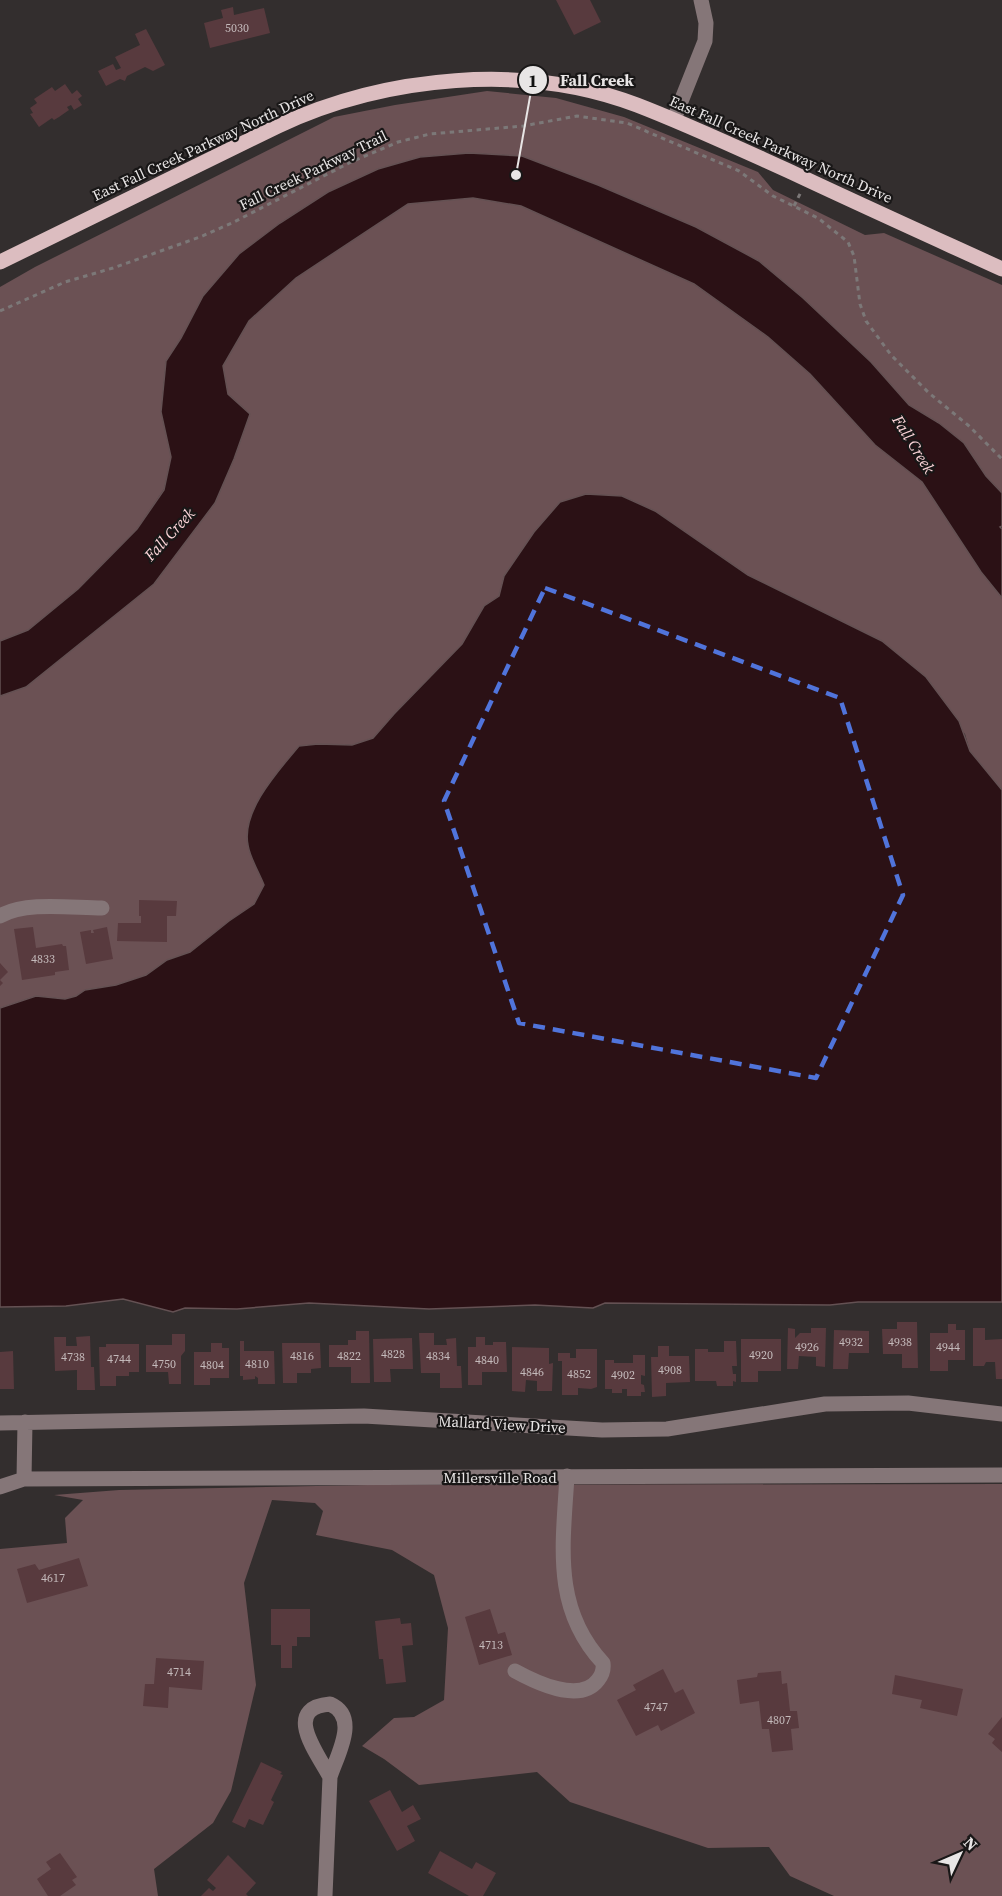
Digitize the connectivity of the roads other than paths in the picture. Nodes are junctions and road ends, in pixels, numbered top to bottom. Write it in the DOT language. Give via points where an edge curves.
graph roads {
  1 [pos="702,0"];
  2 [pos="674,119"];
  3 [pos="0,262"];
  4 [pos="1002,269"];
  5 [pos="102,908"];
  6 [pos="0,915"];
  7 [pos="1002,1414"];
  8 [pos="25,1422"];
  9 [pos="0,1423"];
  10 [pos="1002,1475"];
  11 [pos="567,1476"];
  12 [pos="24,1479"];
  13 [pos="0,1486"];
  14 [pos="515,1671"];
  15 [pos="330,1777"];
  16 [pos="325,1896"];
  1 -- 2 [label="street" via="705,41"];
  2 -- 3 [label="main road, East Fall Creek Parkway North Drive" via="616,98 508,80 456,80 382,90 288,121"];
  2 -- 4 [label="main road, East Fall Creek Parkway North Drive"];
  5 -- 6 [label="street" via="26,907"];
  7 -- 8 [label="street, Mallard View Drive" via="908,1403 825,1404 667,1429 602,1430 364,1416"];
  8 -- 9 [label="street, Mallard View Drive"];
  8 -- 12 [label="street"];
  10 -- 11 [label="street, Millersville Road"];
  11 -- 12 [label="street, Millersville Road"];
  11 -- 14 [label="street" via="565,1590 581,1634 604,1669 589,1688 568,1691"];
  12 -- 13 [label="street, Millersville Road"];
  15 -- 16 [label="street"];
}
